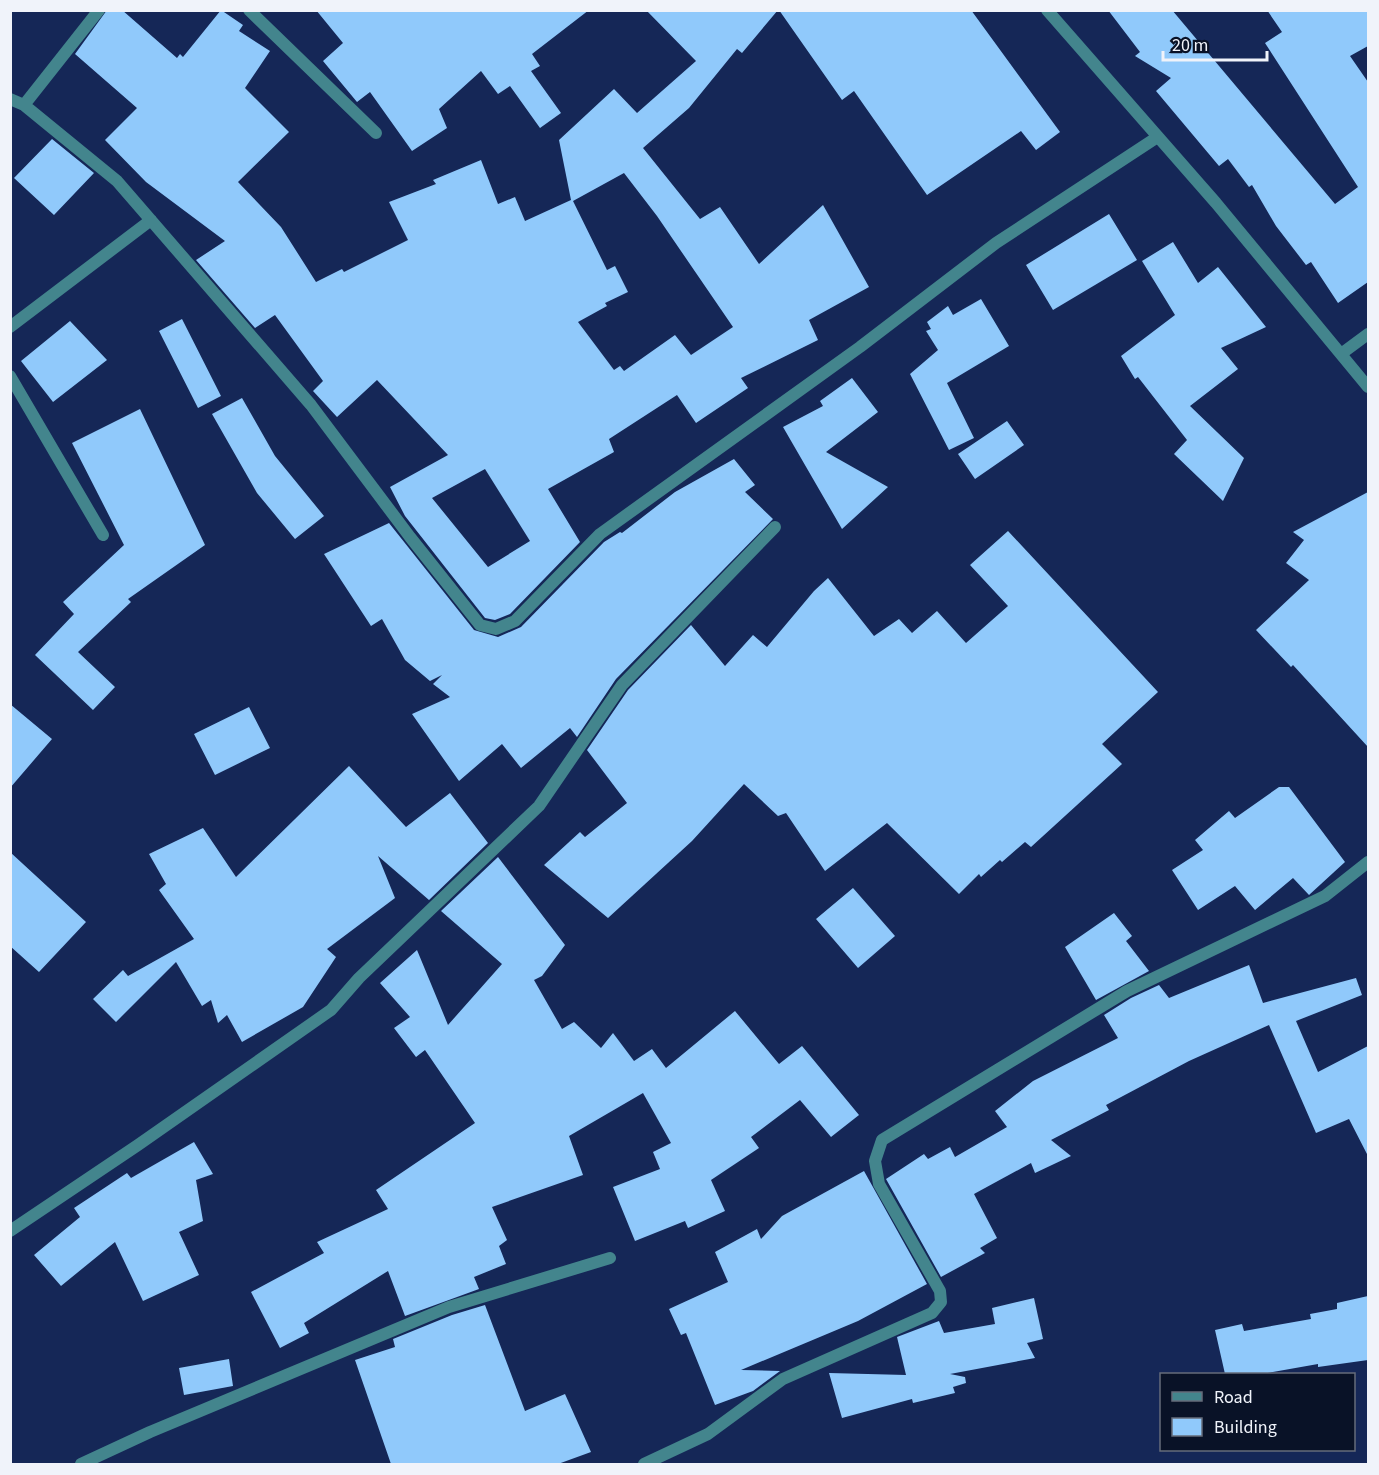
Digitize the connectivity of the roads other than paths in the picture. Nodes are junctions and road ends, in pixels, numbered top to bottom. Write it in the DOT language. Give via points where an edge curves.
graph roads {
  1 [pos="99,10"];
  2 [pos="249,10"];
  3 [pos="1047,10"];
  4 [pos="10,99"];
  5 [pos="24,105"];
  6 [pos="376,134"];
  7 [pos="1156,138"];
  8 [pos="151,220"];
  9 [pos="10,327"];
  10 [pos="1368,334"];
  11 [pos="1341,354"];
  12 [pos="10,376"];
  13 [pos="1368,387"];
  14 [pos="775,527"];
  15 [pos="103,535"];
  16 [pos="1368,862"];
  17 [pos="10,1231"];
  18 [pos="610,1258"];
  19 [pos="81,1464"];
  20 [pos="644,1464"];
  1 -- 5 [label="street"];
  2 -- 6 [label="street"];
  3 -- 7 [label="street"];
  4 -- 5 [label="street"];
  5 -- 8 [label="street" via="117,181"];
  7 -- 8 [label="street" via="996,243 860,347 600,534 515,621 496,629 480,625 311,405"];
  7 -- 11 [label="street" via="1216,203"];
  8 -- 9 [label="street"];
  10 -- 11 [label="street"];
  11 -- 13 [label="street"];
  12 -- 15 [label="street"];
  14 -- 17 [label="street" via="622,685 539,806 358,978 331,1010"];
  16 -- 20 [label="street" via="1325,896 1126,992 882,1140 875,1161 879,1184 940,1292 941,1302 932,1313 783,1379 708,1434"];
  18 -- 19 [label="street" via="449,1307"];
}
